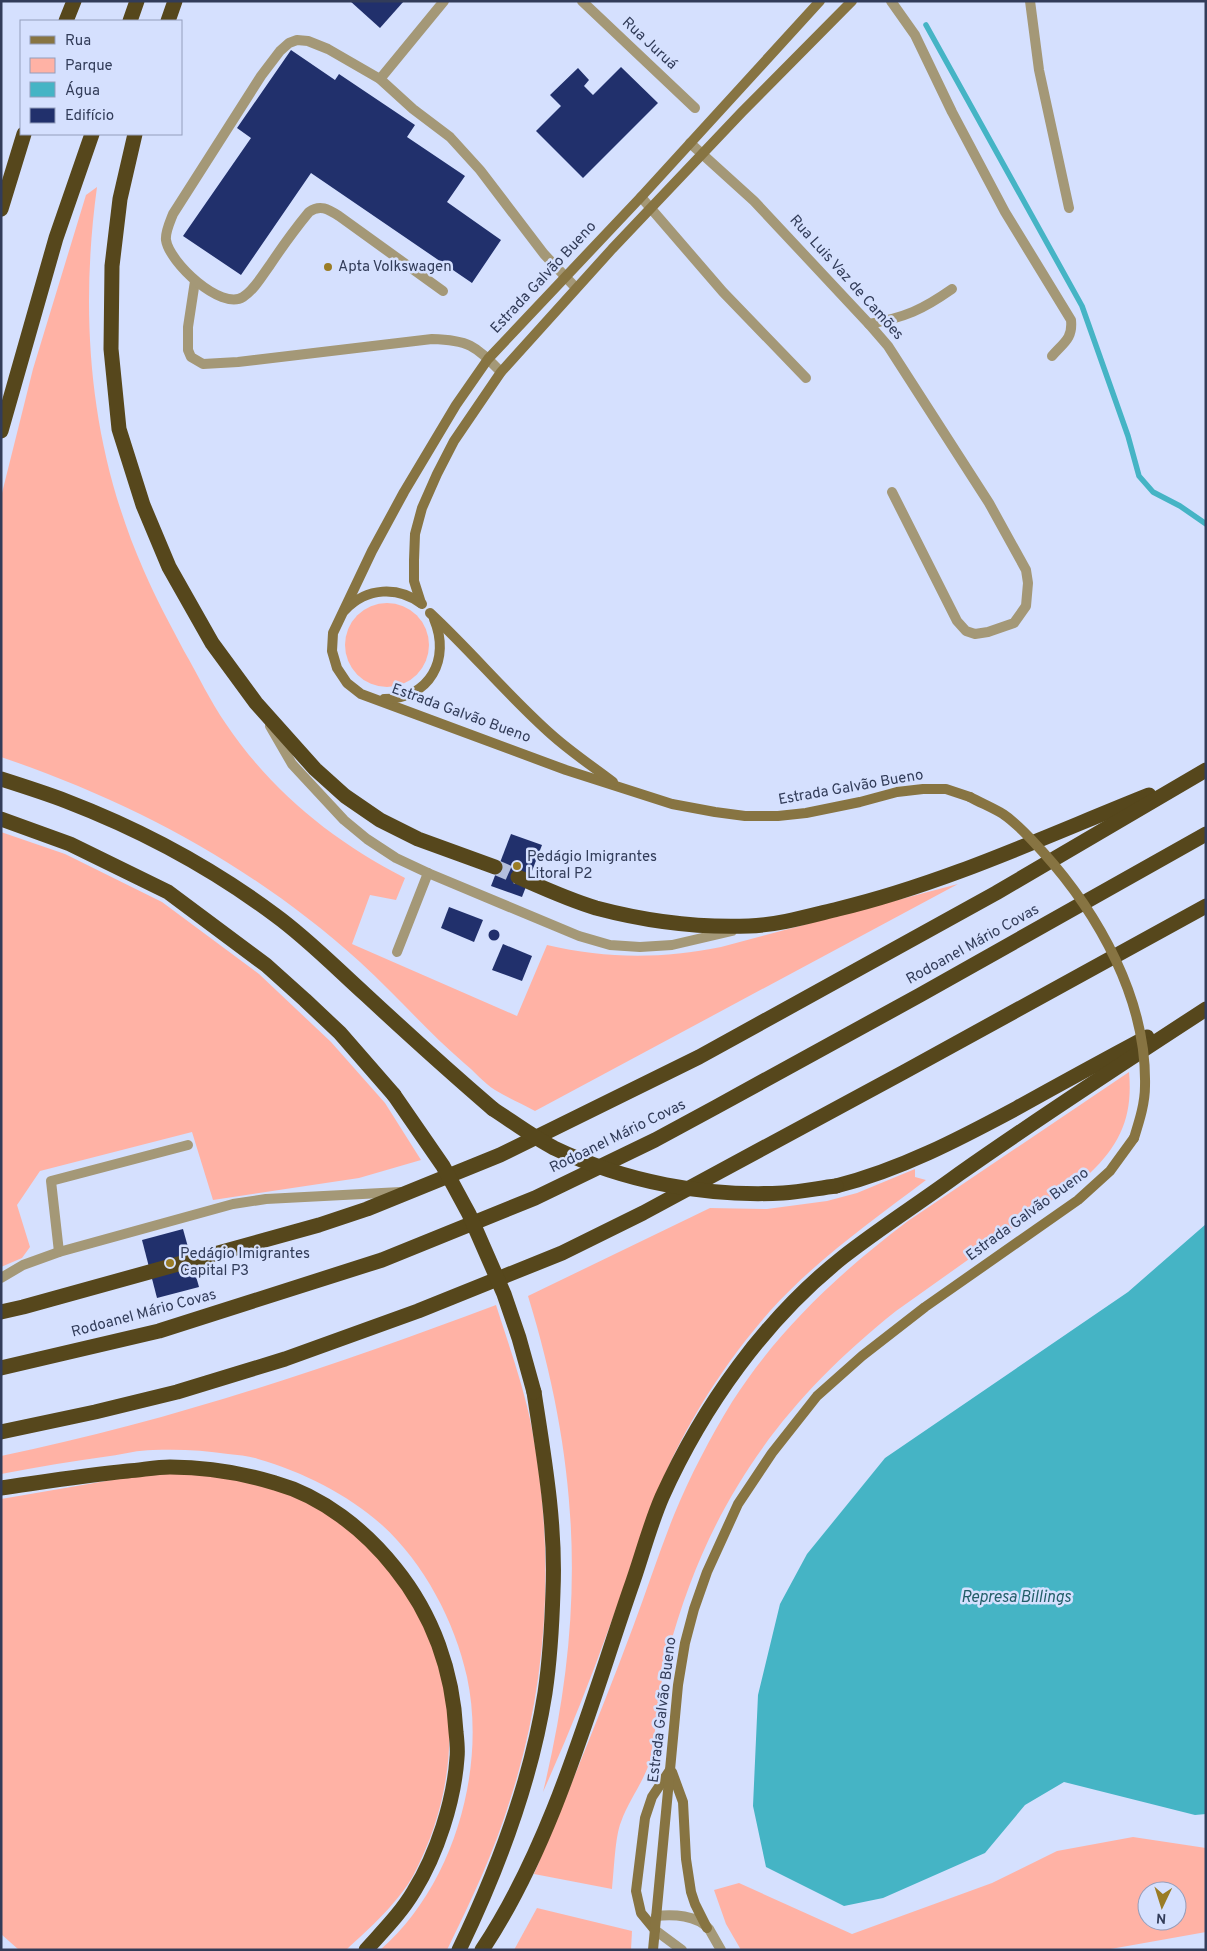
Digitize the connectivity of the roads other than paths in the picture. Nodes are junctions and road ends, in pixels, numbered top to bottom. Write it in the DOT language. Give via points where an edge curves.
graph roads {
  1 [pos="74,1"];
  2 [pos="136,1"];
  3 [pos="175,1"];
  4 [pos="444,1"];
  5 [pos="582,1"];
  6 [pos="820,1"];
  7 [pos="852,1"];
  8 [pos="891,1"];
  9 [pos="1030,1"];
  10 [pos="66,20"];
  11 [pos="130,20"];
  12 [pos="168,20"];
  13 [pos="380,79"];
  14 [pos="695,108"];
  15 [pos="24,135"];
  16 [pos="92,135"];
  17 [pos="135,135"];
  18 [pos="690,143"];
  19 [pos="702,154"];
  20 [pos="641,197"];
  21 [pos="1,208"];
  22 [pos="650,208"];
  23 [pos="1069,208"];
  24 [pos="565,277"];
  25 [pos="195,281"];
  26 [pos="576,288"];
  27 [pos="952,289"];
  28 [pos="443,291"];
  29 [pos="869,324"];
  30 [pos="1052,356"];
  31 [pos="488,359"];
  32 [pos="501,372"];
  33 [pos="806,378"];
  34 [pos="1,431"];
  35 [pos="892,492"];
  36 [pos="421,603"];
  37 [pos="430,613"];
  38 [pos="342,614"];
  39 [pos="378,699"];
  40 [pos="256,702"];
  41 [pos="1199,774"];
  42 [pos="1,779"];
  43 [pos="619,787"];
  44 [pos="1,819"];
  45 [pos="1206,834"];
  46 [pos="495,867"];
  47 [pos="428,873"];
  48 [pos="518,877"];
  49 [pos="1206,906"];
  50 [pos="750,926"];
  51 [pos="397,952"];
  52 [pos="1206,1004"];
  53 [pos="1206,1009"];
  54 [pos="188,1145"];
  55 [pos="410,1191"];
  56 [pos="58,1252"];
  57 [pos="1,1278"];
  58 [pos="1,1312"];
  59 [pos="1,1368"];
  60 [pos="1,1432"];
  61 [pos="1,1488"];
  62 [pos="671,1769"];
  63 [pos="656,1916"];
  64 [pos="708,1928"];
  65 [pos="655,1930"];
  66 [pos="366,1950"];
  67 [pos="458,1950"];
  68 [pos="482,1950"];
  69 [pos="652,1950"];
  70 [pos="682,1950"];
  71 [pos="721,1950"];
  1 -- 10 [label="highway"];
  2 -- 11 [label="highway"];
  3 -- 12 [label="highway"];
  4 -- 13 [label="street"];
  5 -- 14 [label="street, Rua Juruá"];
  6 -- 18 [label="main road, Estrada Galvão Bueno"];
  7 -- 19 [label="main road, Estrada Galvão Bueno"];
  8 -- 30 [label="street" via="915,35 1005,212 1070,320 1072,330 1069,337"];
  9 -- 23 [label="street" via="1039,70"];
  13 -- 24 [label="street" via="450,138 480,170"];
  13 -- 25 [label="street" via="328,48 308,41 297,40 280,50 173,214 166,239 171,254"];
  15 -- 21 [label="highway"];
  16 -- 34 [label="highway" via="56,238"];
  17 -- 40 [label="highway" via="120,199 112,266 111,349 119,430 143,505 169,567 212,643"];
  18 -- 19 [label="street, Rua Luis Vaz de Camões"];
  18 -- 20 [label="main road, Estrada Galvão Bueno"];
  19 -- 22 [label="main road, Estrada Galvão Bueno"];
  19 -- 29 [label="street, Rua Luis Vaz de Camões" via="754,201"];
  20 -- 22 [label="street"];
  20 -- 24 [label="main road, Estrada Galvão Bueno"];
  22 -- 26 [label="main road, Estrada Galvão Bueno"];
  22 -- 33 [label="street" via="723,292"];
  24 -- 26 [label="street"];
  24 -- 31 [label="main road, Estrada Galvão Bueno"];
  25 -- 28 [label="street" via="223,297 238,300 255,285 309,212 319,207 339,216"];
  25 -- 31 [label="street" via="188,350 191,357 203,364 432,339 466,342"];
  26 -- 32 [label="main road, Estrada Galvão Bueno"];
  27 -- 29 [label="street" via="911,314"];
  29 -- 35 [label="street, Rua Luis Vaz de Camões" via="910,378 989,503 1026,570 1026,606 1014,623 988,632 975,634 966,631 957,621"];
  31 -- 32 [label="street"];
  31 -- 38 [label="main road, Estrada Galvão Bueno" via="404,492"];
  32 -- 36 [label="main road, Estrada Galvão Bueno" via="454,441 422,508 415,534 414,560 414,581"];
  36 -- 37 [label="main road, Estrada Galvão Bueno"];
  36 -- 38 [label="main road, Estrada Galvão Bueno" via="396,592 380,591 365,595"];
  37 -- 39 [label="main road, Estrada Galvão Bueno" via="440,636 441,653 436,669 426,684 412,694"];
  37 -- 43 [label="main road, Estrada Galvão Bueno" via="553,736"];
  38 -- 39 [label="main road, Estrada Galvão Bueno" via="333,633 332,651 337,668 347,683 361,694"];
  39 -- 43 [label="main road, Estrada Galvão Bueno"];
  40 -- 46 [label="highway" via="315,769 345,796 380,820 418,839"];
  40 -- 47 [label="street" via="292,764 344,820 396,858"];
  41 -- 50 [label="highway" via="975,866 887,897"];
  41 -- 55 [label="highway" via="996,893 699,1057 500,1155"];
  42 -- 52 [label="highway, bridge" via="65,800 124,826 175,852 276,915 493,1109 552,1147 594,1166 676,1188 774,1193 836,1186 867,1178 961,1138"];
  43 -- 62 [label="main road, Estrada Galvão Bueno, bridge" via="672,804 745,816 806,813 897,792 946,789 970,797 1004,815 1024,831 1072,887 1108,945 1138,1023 1145,1069 1146,1088 1134,1138 1110,1172 1078,1200 925,1307 862,1356 817,1396 772,1452 738,1504 694,1608 678,1685"];
  44 -- 67 [label="highway, bridge" via="70,844 168,892 266,965 340,1033 394,1095 442,1166 469,1214 504,1294 534,1392 550,1506 554,1589 545,1693 528,1771 512,1823 474,1919"];
  45 -- 59 [label="highway, Rodoanel Mário Covas" via="716,1107 534,1198 382,1260 336,1275 159,1331"];
  47 -- 50 [label="street" via="578,936 610,944 640,947 672,945"];
  47 -- 51 [label="street"];
  48 -- 50 [label="highway" via="594,907 638,918 697,926"];
  49 -- 60 [label="highway" via="643,1213 562,1253 418,1311 285,1359 177,1392"];
  53 -- 68 [label="highway" via="1010,1138 842,1258 765,1332 684,1451 661,1500 570,1767 531,1863 499,1925"];
  54 -- 56 [label="street" via="51,1181"];
  55 -- 56 [label="street" via="266,1199 233,1204"];
  55 -- 58 [label="highway" via="319,1225"];
  56 -- 57 [label="street"];
  61 -- 66 [label="highway" via="170,1467 199,1469 275,1483 298,1491 357,1528 384,1554 424,1610 439,1644 448,1672 458,1757 444,1821 428,1866 389,1926"];
  62 -- 63 [label="main road, Estrada Galvão Bueno"];
  62 -- 64 [label="main road" via="683,1802 691,1892"];
  62 -- 65 [label="main road" via="649,1804 638,1875 636,1897 639,1908"];
  63 -- 64 [label="street" via="688,1918"];
  63 -- 65 [label="main road, Estrada Galvão Bueno"];
  64 -- 71 [label="street"];
  65 -- 69 [label="main road, Estrada Galvão Bueno"];
  65 -- 70 [label="street"];
}
